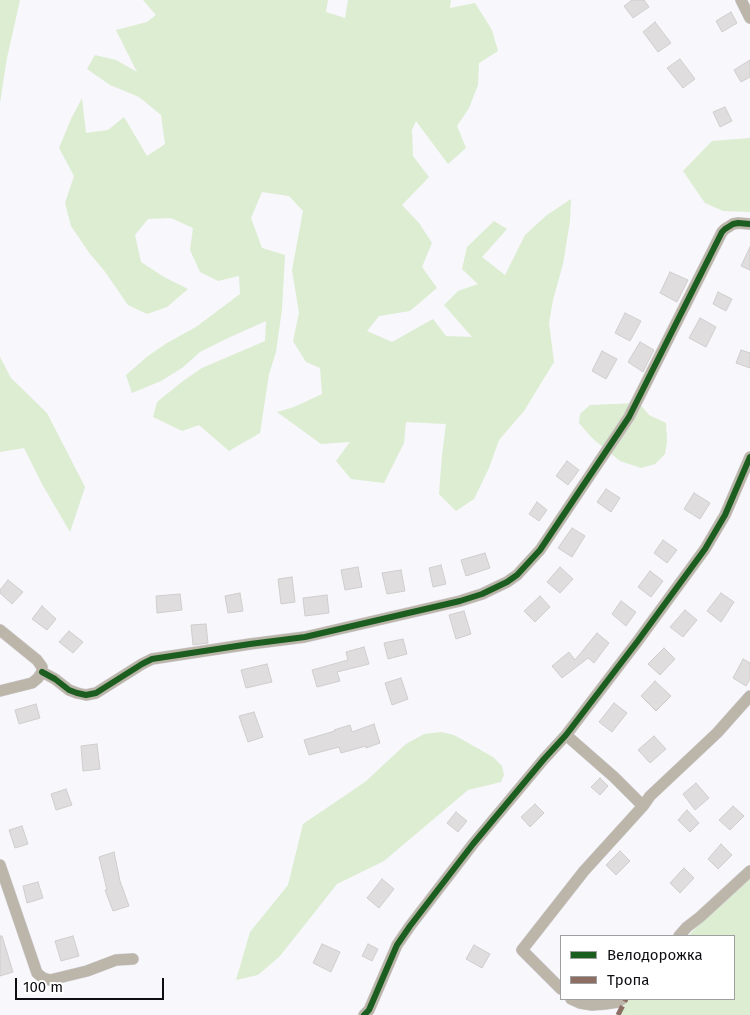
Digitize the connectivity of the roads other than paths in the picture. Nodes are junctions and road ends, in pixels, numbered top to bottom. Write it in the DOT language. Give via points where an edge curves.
graph roads {
  1 [pos="740,0"];
  2 [pos="750,18"];
  3 [pos="750,224"];
  4 [pos="750,457"];
  5 [pos="0,630"];
  6 [pos="42,672"];
  7 [pos="0,691"];
  8 [pos="750,696"];
  9 [pos="566,735"];
  10 [pos="642,806"];
  11 [pos="0,865"];
  12 [pos="750,870"];
  13 [pos="680,935"];
  14 [pos="133,959"];
  15 [pos="560,988"];
  16 [pos="573,1000"];
  17 [pos="621,1000"];
  18 [pos="364,1015"];
  1 -- 2 [label="street"];
  3 -- 6 [label="street" via="733,224 722,232 630,417 540,550 507,582 460,601 305,637 152,659 96,693 86,695 69,690"];
  4 -- 9 [label="street" via="725,514 705,549"];
  5 -- 6 [label="street" via="37,660"];
  6 -- 7 [label="street" via="32,683"];
  8 -- 10 [label="street"];
  9 -- 10 [label="street"];
  9 -- 18 [label="street" via="473,844 410,926 397,945"];
  10 -- 15 [label="street" via="584,871 522,950"];
  11 -- 14 [label="street" via="37,973 43,978 50,980 116,960"];
  12 -- 13 [label="street"];
  16 -- 17 [label="street" via="592,1005"];
}
